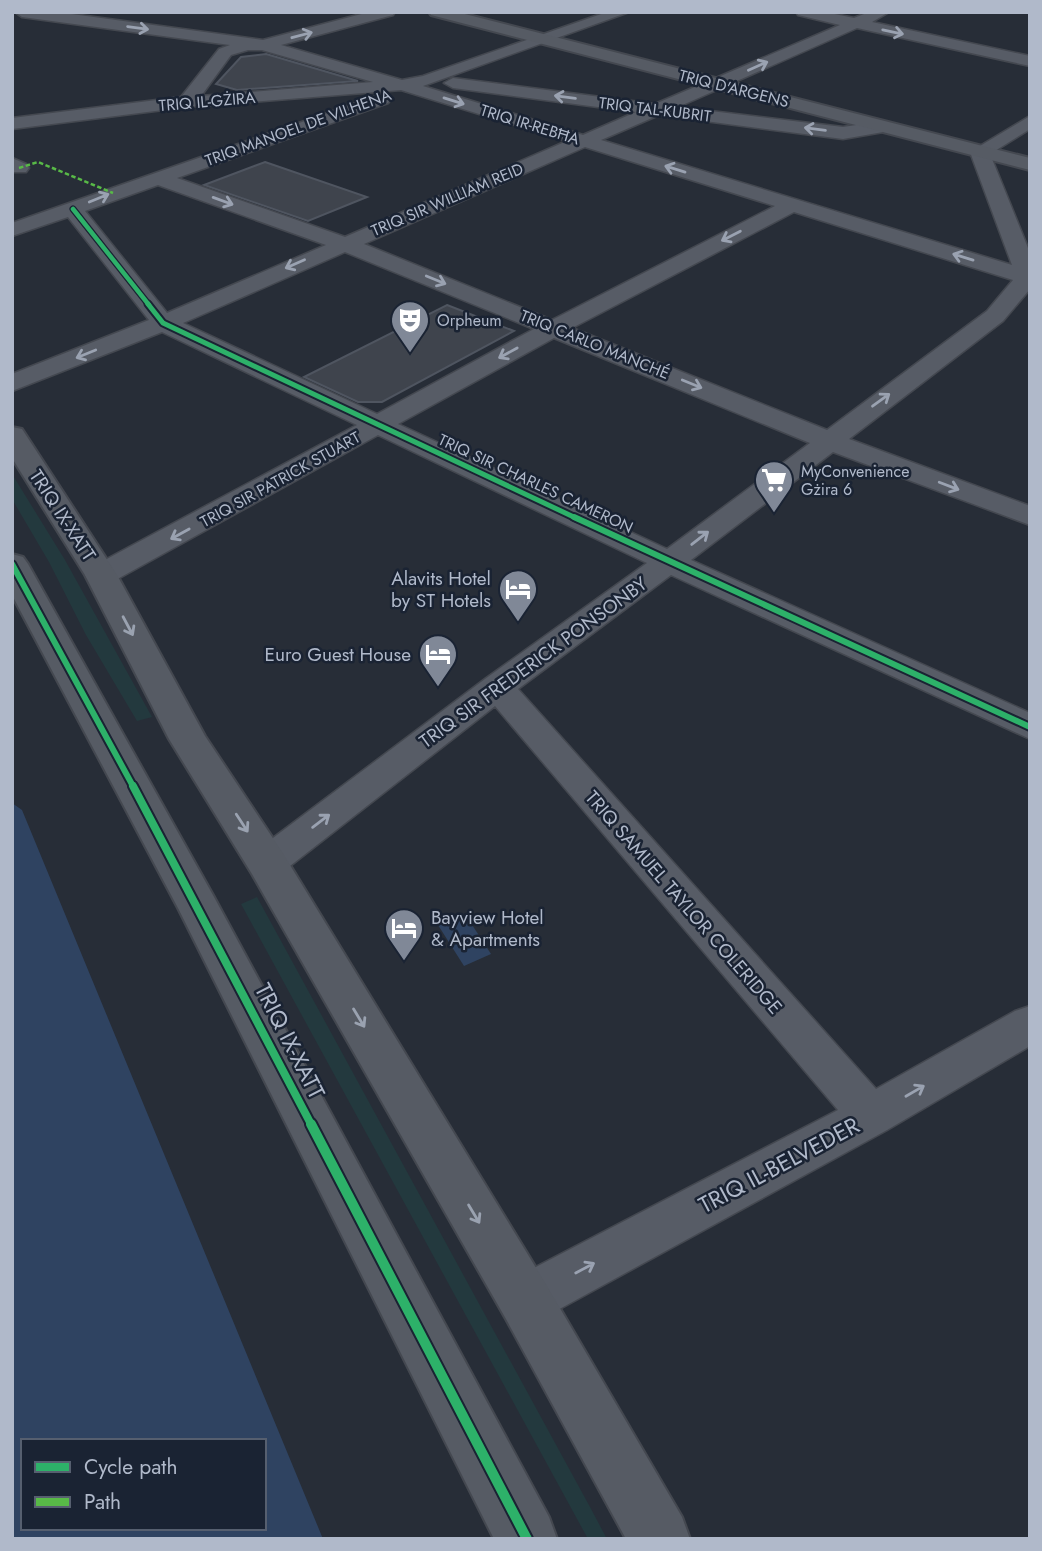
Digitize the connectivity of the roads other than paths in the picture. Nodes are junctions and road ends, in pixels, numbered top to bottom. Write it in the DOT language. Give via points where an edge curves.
graph roads {
  1 [pos="22,12"];
  2 [pos="388,12"];
  3 [pos="437,12"];
  4 [pos="622,12"];
  5 [pos="803,12"];
  6 [pos="882,12"];
  7 [pos="855,24"];
  8 [pos="543,39"];
  9 [pos="263,46"];
  10 [pos="1030,61"];
  11 [pos="427,79"];
  12 [pos="718,84"];
  13 [pos="402,85"];
  14 [pos="187,102"];
  15 [pos="659,109"];
  16 [pos="1030,121"];
  17 [pos="12,124"];
  18 [pos="883,127"];
  19 [pos="583,141"];
  20 [pos="980,152"];
  21 [pos="1030,164"];
  22 [pos="159,178"];
  23 [pos="792,205"];
  24 [pos="73,209"];
  25 [pos="12,230"];
  26 [pos="342,243"];
  27 [pos="1029,280"];
  28 [pos="163,323"];
  29 [pos="555,327"];
  30 [pos="12,383"];
  31 [pos="379,424"];
  32 [pos="12,435"];
  33 [pos="827,440"];
  34 [pos="1030,516"];
  35 [pos="668,562"];
  36 [pos="12,565"];
  37 [pos="101,575"];
  38 [pos="497,687"];
  39 [pos="1030,727"];
  40 [pos="267,863"];
  41 [pos="1030,1024"];
  42 [pos="870,1116"];
  43 [pos="525,1300"];
  44 [pos="527,1539"];
  45 [pos="660,1539"];
  1 -- 9 [label="street, TRIQ IR-REBĦA, one-way"];
  9 -- 2 [label="street, one-way"];
  3 -- 8 [label="main road, TRIQ D'ARGENS"];
  4 -- 8 [label="street, TRIQ MANOEL DE VILHENA"];
  5 -- 7 [label="street"];
  6 -- 7 [label="street, TRIQ SIR WILLIAM REID"];
  7 -- 10 [label="street, one-way"];
  12 -- 7 [label="street, TRIQ SIR WILLIAM REID, one-way"];
  8 -- 11 [label="street, TRIQ MANOEL DE VILHENA"];
  8 -- 12 [label="main road, TRIQ D'ARGENS"];
  9 -- 13 [label="street, TRIQ IR-REBĦA"];
  9 -- 14 [label="street" via="225,52"];
  11 -- 13 [label="street, TRIQ MANOEL DE VILHENA"];
  15 -- 11 [label="street, TRIQ TAL-KUBRIT, one-way"];
  12 -- 15 [label="street, TRIQ SIR WILLIAM REID"];
  12 -- 18 [label="main road, TRIQ D'ARGENS"];
  13 -- 14 [label="street, TRIQ IL-GŻIRA"];
  13 -- 19 [label="street, TRIQ IR-REBĦA, one-way"];
  13 -- 22 [label="street, TRIQ MANOEL DE VILHENA" via="394,95"];
  14 -- 17 [label="street, TRIQ IL-GŻIRA"];
  18 -- 15 [label="street, TRIQ TAL-KUBRIT, one-way" via="843,133"];
  15 -- 19 [label="street, TRIQ SIR WILLIAM REID"];
  16 -- 20 [label="street"];
  18 -- 20 [label="main road, TRIQ D'ARGENS"];
  23 -- 19 [label="street, TRIQ IR-REBĦA, one-way"];
  19 -- 26 [label="street, TRIQ SIR WILLIAM REID"];
  20 -- 21 [label="main road, TRIQ D'ARGENS"];
  20 -- 27 [label="street"];
  24 -- 22 [label="street, TRIQ MANOEL DE VILHENA, one-way"];
  22 -- 26 [label="street, TRIQ CARLO MANCHÉ, one-way"];
  27 -- 23 [label="street, TRIQ IR-REBĦA, one-way"];
  23 -- 29 [label="street, TRIQ SIR PATRICK STUART, one-way"];
  24 -- 25 [label="street, TRIQ MANOEL DE VILHENA"];
  24 -- 28 [label="street, TRIQ SIR CHARLES CAMERON"];
  26 -- 28 [label="street, TRIQ SIR WILLIAM REID, one-way"];
  26 -- 29 [label="street, TRIQ CARLO MANCHÉ, one-way"];
  33 -- 27 [label="street, TRIQ SIR FREDERICK PONSONBY, one-way" via="1007,317"];
  28 -- 30 [label="street, TRIQ SIR WILLIAM REID, one-way"];
  28 -- 31 [label="street, TRIQ SIR CHARLES CAMERON"];
  29 -- 31 [label="street, TRIQ SIR PATRICK STUART, one-way"];
  29 -- 33 [label="street, TRIQ CARLO MANCHÉ, one-way"];
  31 -- 35 [label="street, TRIQ SIR CHARLES CAMERON"];
  31 -- 37 [label="street, TRIQ SIR PATRICK STUART, one-way"];
  32 -- 37 [label="main road, TRIQ IX-XATT"];
  33 -- 34 [label="street, TRIQ CARLO MANCHÉ, one-way"];
  35 -- 33 [label="street, TRIQ SIR FREDERICK PONSONBY, one-way"];
  35 -- 38 [label="street, TRIQ SIR FREDERICK PONSONBY"];
  35 -- 39 [label="street, TRIQ SIR CHARLES CAMERON"];
  36 -- 44 [label="main road, TRIQ IX-XATT" via="134,784"];
  37 -- 40 [label="main road, TRIQ IX-XATT, one-way" via="188,739"];
  40 -- 38 [label="street, TRIQ SIR FREDERICK PONSONBY, one-way"];
  38 -- 42 [label="street, TRIQ SAMUEL TAYLOR COLERIDGE"];
  40 -- 43 [label="main road, TRIQ IX-XATT, one-way"];
  42 -- 41 [label="street, TRIQ IL-BELVEDER, one-way"];
  43 -- 42 [label="street, TRIQ IL-BELVEDER, one-way"];
  43 -- 45 [label="main road, TRIQ IX-XATT"];
}
